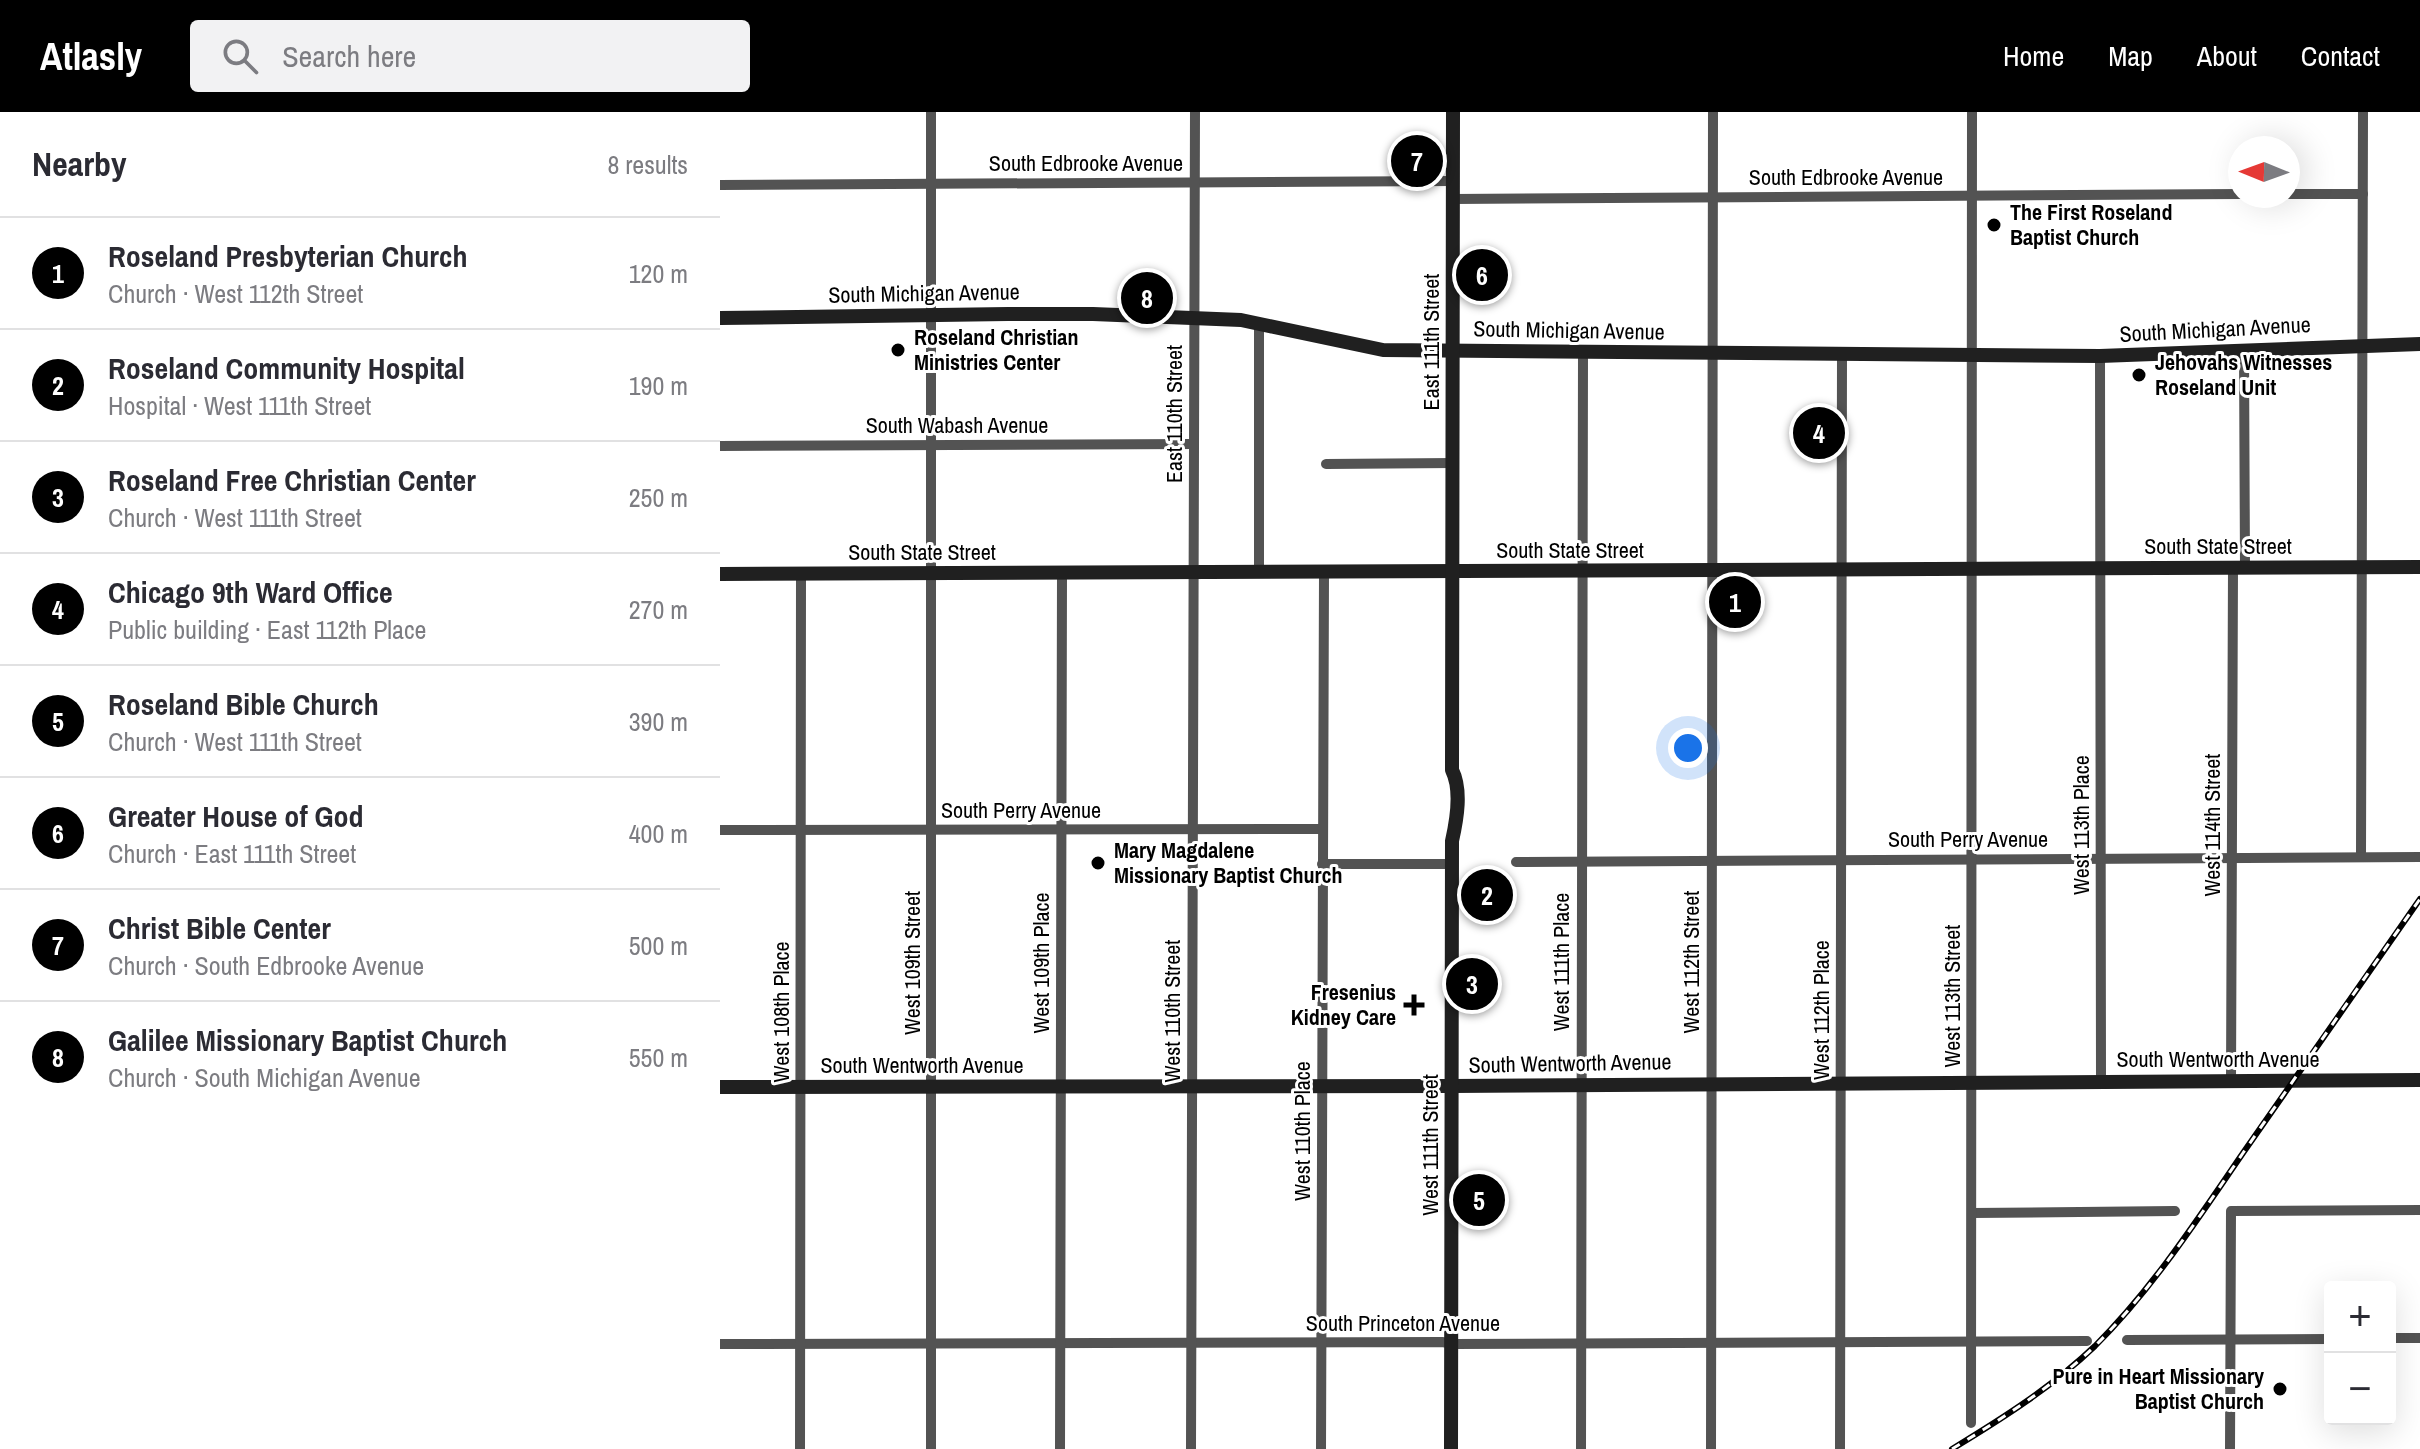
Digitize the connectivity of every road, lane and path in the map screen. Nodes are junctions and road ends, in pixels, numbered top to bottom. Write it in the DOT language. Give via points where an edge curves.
graph roads {
  1 [pos="931,112"];
  2 [pos="1195,112"];
  3 [pos="1453,112"];
  4 [pos="1713,112"];
  5 [pos="1972,112"];
  6 [pos="2363,112"];
  7 [pos="1453,181"];
  8 [pos="1195,182"];
  9 [pos="931,183"];
  10 [pos="720,185"];
  11 [pos="2228,194"];
  12 [pos="2300,194"];
  13 [pos="2363,194"];
  14 [pos="1972,197"];
  15 [pos="1712,198"];
  16 [pos="1453,199"];
  17 [pos="931,315"];
  18 [pos="720,318"];
  19 [pos="1194,318"];
  20 [pos="1259,324"];
  21 [pos="2420,344"];
  22 [pos="2362,345"];
  23 [pos="2244,350"];
  24 [pos="1452,351"];
  25 [pos="1583,352"];
  26 [pos="1712,353"];
  27 [pos="1842,354"];
  28 [pos="1971,356"];
  29 [pos="2100,356"];
  30 [pos="1194,444"];
  31 [pos="720,446"];
  32 [pos="932,446"];
  33 [pos="1453,463"];
  34 [pos="1326,464"];
  35 [pos="2420,567"];
  36 [pos="2239,568"];
  37 [pos="2361,568"];
  38 [pos="2101,569"];
  39 [pos="1841,570"];
  40 [pos="1971,570"];
  41 [pos="1711,571"];
  42 [pos="1453,572"];
  43 [pos="1582,572"];
  44 [pos="1062,573"];
  45 [pos="1193,573"];
  46 [pos="1259,573"];
  47 [pos="1324,573"];
  48 [pos="720,574"];
  49 [pos="801,574"];
  50 [pos="932,574"];
  51 [pos="1192,829"];
  52 [pos="1323,829"];
  53 [pos="720,830"];
  54 [pos="801,830"];
  55 [pos="932,830"];
  56 [pos="1062,830"];
  57 [pos="2361,857"];
  58 [pos="2420,857"];
  59 [pos="2232,858"];
  60 [pos="1971,859"];
  61 [pos="2101,859"];
  62 [pos="1841,860"];
  63 [pos="1711,861"];
  64 [pos="1516,862"];
  65 [pos="1581,862"];
  66 [pos="1322,864"];
  67 [pos="1452,864"];
  68 [pos="2420,1080"];
  69 [pos="2231,1081"];
  70 [pos="2101,1082"];
  71 [pos="1972,1083"];
  72 [pos="1711,1084"];
  73 [pos="1841,1084"];
  74 [pos="1581,1085"];
  75 [pos="1452,1086"];
  76 [pos="720,1087"];
  77 [pos="800,1087"];
  78 [pos="931,1087"];
  79 [pos="1061,1087"];
  80 [pos="1192,1087"];
  81 [pos="1322,1087"];
  82 [pos="2420,1210"];
  83 [pos="2175,1211"];
  84 [pos="1972,1213"];
  85 [pos="2396,1338"];
  86 [pos="2420,1338"];
  87 [pos="2230,1339"];
  88 [pos="2324,1339"];
  89 [pos="2127,1340"];
  90 [pos="1971,1341"];
  91 [pos="2087,1341"];
  92 [pos="1321,1342"];
  93 [pos="1841,1342"];
  94 [pos="931,1343"];
  95 [pos="1061,1343"];
  96 [pos="1191,1343"];
  97 [pos="1711,1343"];
  98 [pos="720,1344"];
  99 [pos="800,1344"];
  100 [pos="1451,1344"];
  101 [pos="1581,1344"];
  102 [pos="1971,1423"];
  103 [pos="800,1449"];
  104 [pos="931,1449"];
  105 [pos="1060,1449"];
  106 [pos="1191,1449"];
  107 [pos="1321,1449"];
  108 [pos="1451,1449"];
  109 [pos="1581,1449"];
  110 [pos="1711,1449"];
  111 [pos="1840,1449"];
  112 [pos="2230,1449"];
  1 -- 9 [label="street, West 109th Street"];
  2 -- 8 [label="street, East 110th Street"];
  3 -- 7 [label="street, East 111th Street"];
  4 -- 15 [label="street, West 112th Street"];
  5 -- 14 [label="street, West 113th Street"];
  6 -- 13 [label="street"];
  7 -- 8 [label="street, South Edbrooke Avenue"];
  7 -- 16 [label="street, East 111th Street"];
  8 -- 9 [label="street, South Edbrooke Avenue"];
  8 -- 19 [label="street, East 110th Street"];
  9 -- 10 [label="street, South Edbrooke Avenue"];
  9 -- 17 [label="street, West 109th Street"];
  11 -- 14 [label="street, South Edbrooke Avenue"];
  12 -- 13 [label="street"];
  13 -- 22 [label="street"];
  14 -- 15 [label="street, South Edbrooke Avenue"];
  14 -- 28 [label="street, West 113th Street"];
  15 -- 16 [label="street, South Edbrooke Avenue"];
  15 -- 26 [label="street, West 112th Street"];
  16 -- 24 [label="street, East 111th Street"];
  17 -- 18 [label="street, South Michigan Avenue"];
  17 -- 19 [label="street, South Michigan Avenue"];
  17 -- 32 [label="street, West 109th Street"];
  19 -- 20 [label="street, South Michigan Avenue"];
  19 -- 30 [label="street, East 110th Street"];
  20 -- 24 [label="street, South Michigan Avenue" via="1383,350"];
  20 -- 46 [label="street"];
  21 -- 22 [label="street, South Michigan Avenue"];
  22 -- 23 [label="street, South Michigan Avenue"];
  22 -- 37 [label="street"];
  23 -- 29 [label="street, South Michigan Avenue"];
  23 -- 36 [label="street, West 114th Street"];
  24 -- 25 [label="street, South Michigan Avenue"];
  24 -- 33 [label="street, East 111th Street"];
  25 -- 26 [label="street, South Michigan Avenue"];
  25 -- 43 [label="street, West 111th Place"];
  26 -- 27 [label="street, South Michigan Avenue"];
  26 -- 41 [label="street, West 112th Street"];
  27 -- 28 [label="street, South Michigan Avenue"];
  27 -- 39 [label="street, West 112th Place"];
  28 -- 29 [label="street, South Michigan Avenue"];
  28 -- 40 [label="street, West 113th Street"];
  29 -- 38 [label="street, West 113th Place"];
  30 -- 32 [label="street, South Wabash Avenue"];
  30 -- 45 [label="street, East 110th Street"];
  31 -- 32 [label="street, South Wabash Avenue"];
  32 -- 50 [label="street, West 109th Street"];
  33 -- 34 [label="street"];
  33 -- 42 [label="street, East 111th Street"];
  35 -- 37 [label="street, South State Street"];
  36 -- 37 [label="street, South State Street"];
  36 -- 38 [label="street, South State Street"];
  36 -- 59 [label="street, West 114th Street"];
  37 -- 57 [label="street"];
  38 -- 40 [label="street, South State Street"];
  38 -- 61 [label="street, West 113th Place"];
  39 -- 40 [label="street, South State Street"];
  39 -- 41 [label="street, South State Street"];
  39 -- 62 [label="street, West 112th Place"];
  40 -- 60 [label="street, West 113th Street"];
  41 -- 43 [label="street, South State Street"];
  41 -- 63 [label="street, West 112th Street"];
  42 -- 43 [label="street, South State Street"];
  42 -- 47 [label="street, South State Street"];
  42 -- 67 [label="street, West 111th Street" via="1452,770 1457,806"];
  43 -- 65 [label="street, West 111th Place"];
  44 -- 45 [label="street, South State Street"];
  44 -- 50 [label="street, South State Street"];
  44 -- 56 [label="street, West 109th Place"];
  45 -- 46 [label="street, South State Street"];
  45 -- 51 [label="street, West 110th Street"];
  46 -- 47 [label="street, South State Street"];
  47 -- 52 [label="street, West 110th Place"];
  48 -- 49 [label="street, South State Street"];
  49 -- 50 [label="street, South State Street"];
  49 -- 54 [label="street, West 108th Place"];
  50 -- 55 [label="street, West 109th Street"];
  51 -- 52 [label="street, South Perry Avenue"];
  51 -- 56 [label="street, South Perry Avenue"];
  51 -- 80 [label="street, West 110th Street"];
  52 -- 66 [label="street, West 110th Place"];
  53 -- 54 [label="street, South Perry Avenue"];
  54 -- 55 [label="street, South Perry Avenue"];
  54 -- 77 [label="street, West 108th Place"];
  55 -- 56 [label="street, South Perry Avenue"];
  55 -- 78 [label="street, West 109th Street"];
  56 -- 79 [label="street, West 109th Place"];
  57 -- 58 [label="street, South Perry Avenue"];
  57 -- 59 [label="street, South Perry Avenue"];
  59 -- 61 [label="street, South Perry Avenue"];
  59 -- 69 [label="street, West 114th Street"];
  60 -- 61 [label="street, South Perry Avenue"];
  60 -- 62 [label="street, South Perry Avenue"];
  60 -- 71 [label="street, West 113th Street"];
  61 -- 70 [label="street, West 113th Place"];
  62 -- 63 [label="street, South Perry Avenue"];
  62 -- 73 [label="street, West 112th Place"];
  63 -- 65 [label="street, South Perry Avenue"];
  63 -- 72 [label="street, West 112th Street"];
  64 -- 65 [label="street, South Perry Avenue"];
  65 -- 74 [label="street, West 111th Place"];
  66 -- 67 [label="street"];
  66 -- 81 [label="street, West 110th Place"];
  67 -- 75 [label="street, West 111th Street"];
  68 -- 69 [label="street, South Wentworth Avenue"];
  69 -- 70 [label="street, South Wentworth Avenue"];
  70 -- 71 [label="street, South Wentworth Avenue"];
  71 -- 73 [label="street, South Wentworth Avenue"];
  71 -- 84 [label="street, West 113th Street"];
  72 -- 73 [label="street, South Wentworth Avenue"];
  72 -- 74 [label="street, South Wentworth Avenue"];
  72 -- 97 [label="street, West 112th Street"];
  73 -- 93 [label="street, West 112th Place"];
  74 -- 75 [label="street, South Wentworth Avenue"];
  74 -- 101 [label="street, West 111th Place"];
  75 -- 81 [label="street, South Wentworth Avenue"];
  75 -- 100 [label="street, West 111th Street"];
  76 -- 77 [label="street, South Wentworth Avenue"];
  77 -- 78 [label="street, South Wentworth Avenue"];
  77 -- 99 [label="street, West 108th Place"];
  78 -- 79 [label="street, South Wentworth Avenue"];
  78 -- 94 [label="street, West 109th Street"];
  79 -- 80 [label="street, South Wentworth Avenue"];
  79 -- 95 [label="street, West 109th Place"];
  80 -- 81 [label="street, South Wentworth Avenue"];
  80 -- 96 [label="street, West 110th Street"];
  81 -- 92 [label="street, West 110th Place"];
  82 -- 87 [label="street" via="2231,1211"];
  83 -- 84 [label="street"];
  84 -- 90 [label="street, West 113th Street"];
  85 -- 86 [label="street"];
  87 -- 88 [label="street"];
  87 -- 89 [label="street"];
  87 -- 112 [label="street"];
  90 -- 91 [label="street, South Princeton Avenue"];
  90 -- 93 [label="street, South Princeton Avenue"];
  90 -- 102 [label="street, West 113th Street"];
  92 -- 96 [label="street, South Princeton Avenue"];
  92 -- 100 [label="street, South Princeton Avenue"];
  92 -- 107 [label="street, West 110th Place"];
  93 -- 97 [label="street, South Princeton Avenue"];
  93 -- 111 [label="street, West 112th Place"];
  94 -- 95 [label="street, South Princeton Avenue"];
  94 -- 99 [label="street, South Princeton Avenue"];
  94 -- 104 [label="street, West 109th Street"];
  95 -- 96 [label="street, South Princeton Avenue"];
  95 -- 105 [label="street, West 109th Place"];
  96 -- 106 [label="street, West 110th Street"];
  97 -- 101 [label="street, South Princeton Avenue"];
  97 -- 110 [label="street, West 112th Street"];
  98 -- 99 [label="street, South Princeton Avenue"];
  99 -- 103 [label="street, West 108th Place"];
  100 -- 101 [label="street, South Princeton Avenue"];
  100 -- 108 [label="street, West 111th Street"];
  101 -- 109 [label="street, West 111th Place"];
}
